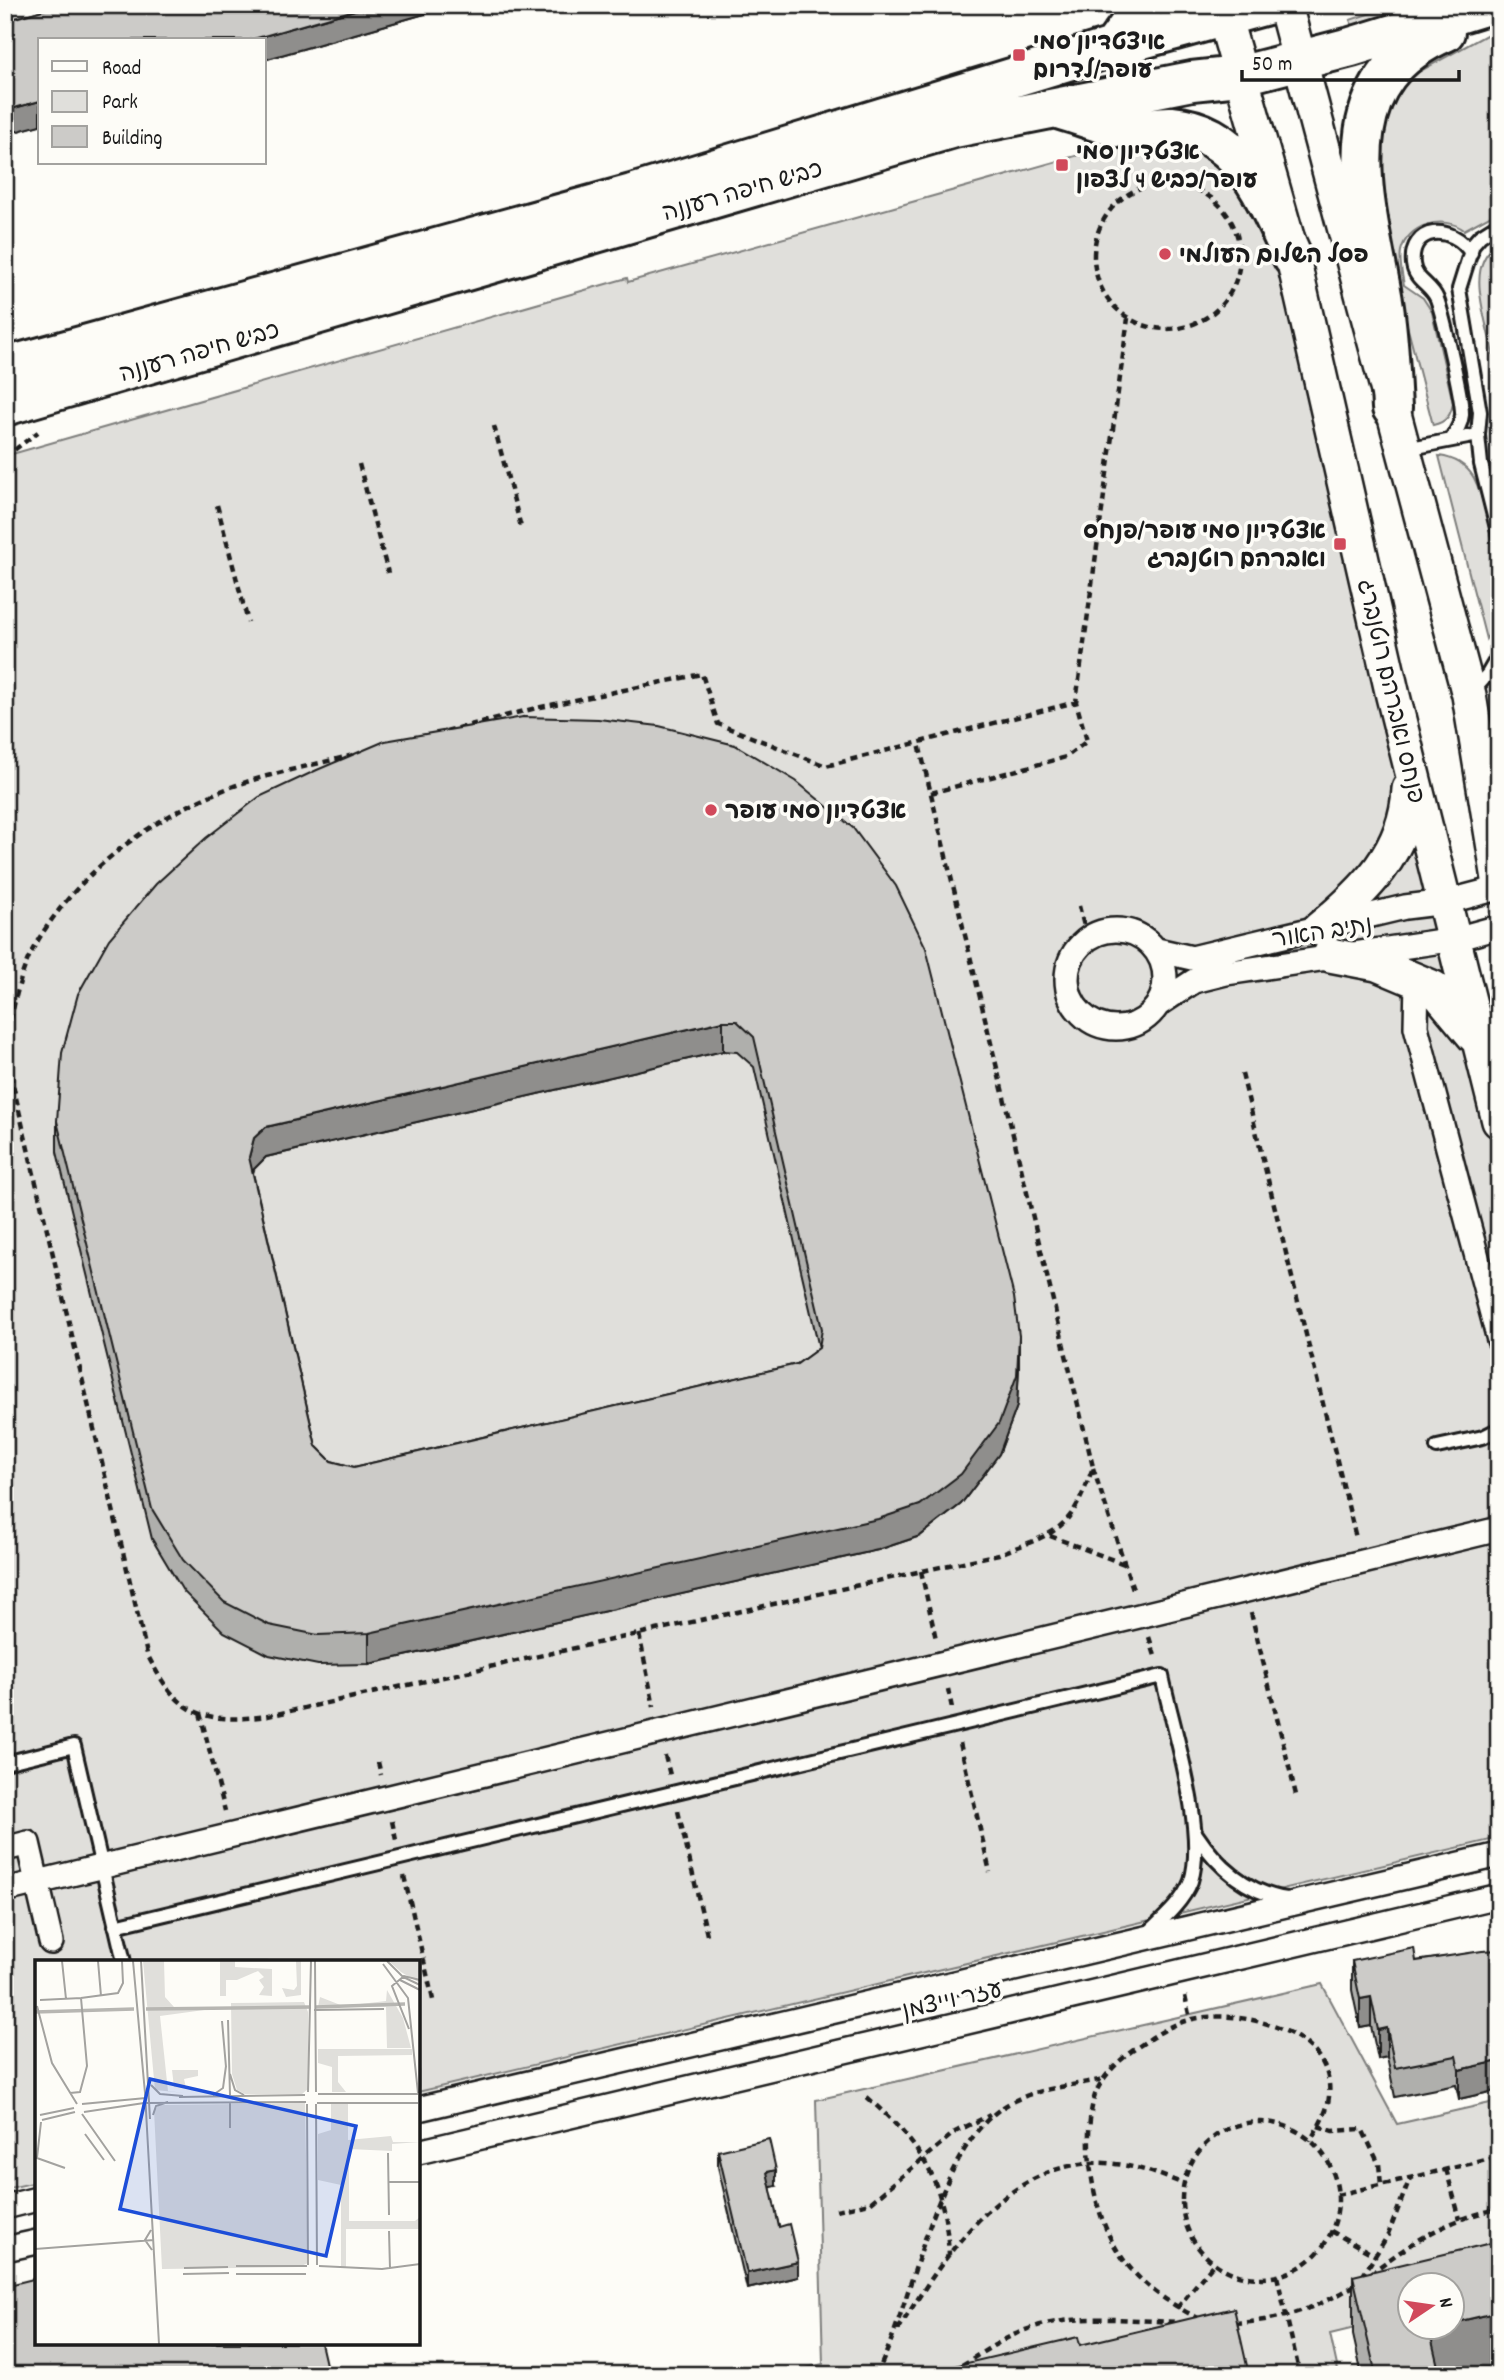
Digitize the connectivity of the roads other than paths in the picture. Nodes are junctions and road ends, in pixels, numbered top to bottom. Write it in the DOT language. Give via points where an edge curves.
graph roads {
  1 [pos="1144,5"];
  2 [pos="1267,5"];
  3 [pos="1285,5"];
  4 [pos="1487,5"];
  5 [pos="1499,8"];
  6 [pos="1222,11"];
  7 [pos="1113,47"];
  8 [pos="1299,61"];
  9 [pos="1240,76"];
  10 [pos="1053,107"];
  11 [pos="1499,224"];
  12 [pos="1471,253"];
  13 [pos="1293,258"];
  14 [pos="5,367"];
  15 [pos="5,407"];
  16 [pos="1392,408"];
  17 [pos="1478,435"];
  18 [pos="1451,440"];
  19 [pos="1403,450"];
  20 [pos="1499,536"];
  21 [pos="1499,655"];
  22 [pos="1469,695"];
  23 [pos="1499,759"];
  24 [pos="1410,766"];
  25 [pos="1499,879"];
  26 [pos="1499,888"];
  27 [pos="1446,902"];
  28 [pos="1499,927"];
  29 [pos="1455,939"];
  30 [pos="1325,942"];
  31 [pos="1157,950"];
  32 [pos="1417,979"];
  33 [pos="1159,1004"];
  34 [pos="1479,1041"];
  35 [pos="1499,1121"];
  36 [pos="1499,1340"];
  37 [pos="1499,1429"];
  38 [pos="1483,1437"];
  39 [pos="1499,1438"];
  40 [pos="1437,1447"];
  41 [pos="1499,1530"];
  42 [pos="5,1763"];
  43 [pos="1196,1834"];
  44 [pos="5,1849"];
  45 [pos="1499,1855"];
  46 [pos="102,1867"];
  47 [pos="37,1883"];
  48 [pos="5,1890"];
  49 [pos="1499,1896"];
  50 [pos="1301,1901"];
  51 [pos="116,1926"];
  52 [pos="1144,1938"];
  53 [pos="51,1942"];
  54 [pos="124,1960"];
  55 [pos="420,2109"];
  56 [pos="420,2152"];
  57 [pos="35,2200"];
  58 [pos="5,2207"];
  59 [pos="35,2242"];
  60 [pos="5,2249"];
  1 -- 7 [label="highway"];
  2 -- 6 [label="highway, כביש חיפה רעננה"];
  3 -- 8 [label="main road"];
  4 -- 8 [label="highway, כביש חיפה רעננה"];
  5 -- 16 [label="highway" via="1427,40 1396,63 1367,111 1360,150 1362,174 1387,324"];
  6 -- 7 [label="highway, כביש חיפה רעננה"];
  6 -- 9 [label="main road, פנחס ואברהם רוטנברג"];
  7 -- 14 [label="highway, כביש חיפה רעננה" via="632,194"];
  8 -- 9 [label="highway, כביש חיפה רעננה"];
  8 -- 16 [label="main road"];
  9 -- 10 [label="highway, כביש חיפה רעננה"];
  9 -- 13 [label="main road, פנחס ואברהם רוטנברג"];
  10 -- 13 [label="highway" via="1129,130 1173,126 1215,138 1255,178"];
  10 -- 15 [label="highway, כביש חיפה רעננה" via="954,128"];
  11 -- 12 [label="lane" via="1480,236"];
  12 -- 17 [label="lane" via="1458,289 1480,412"];
  12 -- 18 [label="lane" via="1458,237 1440,232 1423,239 1413,255 1415,274 1437,300 1462,412"];
  13 -- 24 [label="main road, פנחס ואברהם רוטנברג"];
  16 -- 19 [label="main road"];
  17 -- 18 [label="lane"];
  17 -- 20 [label="lane" via="1480,464"];
  18 -- 19 [label="lane"];
  19 -- 22 [label="main road"];
  21 -- 22 [label="lane"];
  22 -- 23 [label="main road" via="1486,741"];
  22 -- 25 [label="main road"];
  24 -- 27 [label="main road, פנחס ואברהם רוטנברג"];
  24 -- 30 [label="main road" via="1408,811 1402,831 1384,867"];
  26 -- 27 [label="street, נתיב האור"];
  27 -- 29 [label="main road, פנחס ואברהם רוטנברג"];
  27 -- 30 [label="street, נתיב האור" via="1405,907"];
  28 -- 29 [label="street, נתיב האור"];
  29 -- 30 [label="street, נתיב האור"];
  29 -- 34 [label="main road, פנחס ואברהם רוטנברג"];
  30 -- 31 [label="street, נתיב האור" via="1192,958"];
  30 -- 32 [label="main road"];
  30 -- 33 [label="street, נתיב האור" via="1194,981"];
  31 -- 33 [label="street" via="1166,983"];
  31 -- 33 [label="street" via="1137,933 1103,930 1074,952 1067,985 1077,1010 1090,1021 1116,1029 1141,1022"];
  32 -- 34 [label="main road" via="1434,988"];
  32 -- 36 [label="street" via="1416,1027"];
  34 -- 35 [label="main road, פנחס ואברהם רוטנברג"];
  37 -- 38 [label="lane"];
  38 -- 39 [label="lane"];
  38 -- 40 [label="lane"];
  41 -- 46 [label="street"];
  42 -- 46 [label="lane" via="74,1746"];
  43 -- 50 [label="lane" via="1231,1875 1263,1896"];
  43 -- 51 [label="lane" via="1162,1676"];
  43 -- 52 [label="lane" via="1191,1880 1178,1903"];
  44 -- 47 [label="street" via="28,1843"];
  45 -- 50 [label="street, עזר וייצמן"];
  46 -- 47 [label="street"];
  46 -- 51 [label="lane"];
  47 -- 48 [label="street"];
  47 -- 53 [label="street"];
  49 -- 56 [label="street, עזר וייצמן"];
  50 -- 52 [label="street, עזר וייצמן"];
  51 -- 54 [label="lane"];
  52 -- 55 [label="street, עזר וייצמן"];
  57 -- 58 [label="street"];
  59 -- 60 [label="street"];
}
